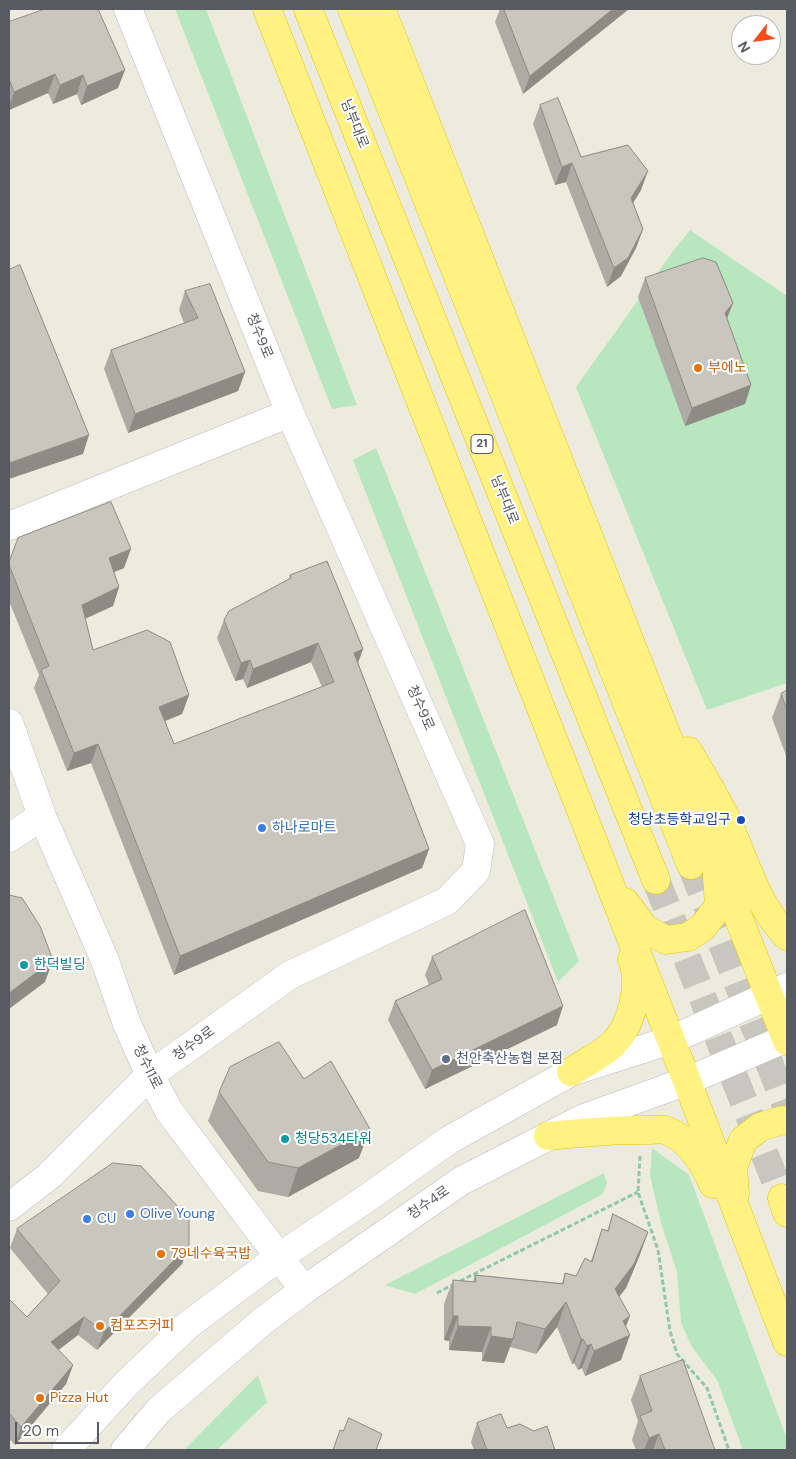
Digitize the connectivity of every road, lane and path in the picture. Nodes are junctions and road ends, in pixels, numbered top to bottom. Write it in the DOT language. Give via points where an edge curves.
graph roads {
  1 [pos="128,9"];
  2 [pos="267,9"];
  3 [pos="308,9"];
  4 [pos="352,9"];
  5 [pos="381,9"];
  6 [pos="290,413"];
  7 [pos="9,526"];
  8 [pos="636,657"];
  9 [pos="9,723"];
  10 [pos="42,816"];
  11 [pos="9,838"];
  12 [pos="704,863"];
  13 [pos="608,879"];
  14 [pos="656,880"];
  15 [pos="787,936"];
  16 [pos="778,991"];
  17 [pos="787,1039"];
  18 [pos="671,1040"];
  19 [pos="571,1072"];
  20 [pos="150,1075"];
  21 [pos="687,1081"];
  22 [pos="787,1121"];
  23 [pos="548,1136"];
  24 [pos="640,1152"];
  25 [pos="638,1192"];
  26 [pos="9,1207"];
  27 [pos="737,1210"];
  28 [pos="279,1257"];
  29 [pos="304,1290"];
  30 [pos="437,1293"];
  31 [pos="787,1342"];
  32 [pos="787,1348"];
  33 [pos="66,1450"];
  34 [pos="125,1450"];
  35 [pos="729,1450"];
  1 -- 6 [label="street, 청수9로"];
  2 -- 13 [label="highway"];
  3 -- 14 [label="highway, 남부대로 / 21"];
  4 -- 12 [label="highway"];
  5 -- 8 [label="highway"];
  6 -- 7 [label="street"];
  6 -- 20 [label="street, 청수9로" via="480,844 476,871 447,901 290,975"];
  8 -- 12 [label="highway"];
  8 -- 15 [label="highway" via="726,820 762,903 774,923"];
  9 -- 10 [label="street, 청수11로"];
  10 -- 11 [label="street"];
  10 -- 20 [label="street, 청수11로" via="104,958 127,1024"];
  12 -- 13 [label="highway" via="719,906 703,926 688,937 666,940 645,929"];
  12 -- 16 [label="highway"];
  13 -- 18 [label="highway"];
  13 -- 19 [label="highway" via="620,933 636,978 633,1003 623,1032 612,1045"];
  16 -- 17 [label="highway"];
  16 -- 18 [label="street"];
  17 -- 21 [label="street, 청수4로"];
  18 -- 19 [label="street"];
  18 -- 21 [label="highway"];
  19 -- 28 [label="street" via="449,1140"];
  20 -- 26 [label="street, 청수9로" via="48,1176"];
  20 -- 28 [label="street, 청수11로" via="169,1111"];
  21 -- 23 [label="street, 청수4로" via="582,1119"];
  21 -- 27 [label="highway"];
  22 -- 27 [label="highway" via="760,1127 743,1140 733,1168"];
  23 -- 29 [label="street, 청수4로" via="461,1181"];
  23 -- 32 [label="highway" via="628,1129 664,1130 684,1143 707,1169"];
  24 -- 25 [label="path"];
  25 -- 30 [label="path"];
  25 -- 35 [label="path" via="658,1250 670,1331 677,1354 707,1388"];
  27 -- 31 [label="highway"];
  28 -- 29 [label="street, 청수11로"];
  28 -- 33 [label="street" via="188,1325 126,1384"];
  29 -- 34 [label="street, 청수4로" via="159,1410"];
}
